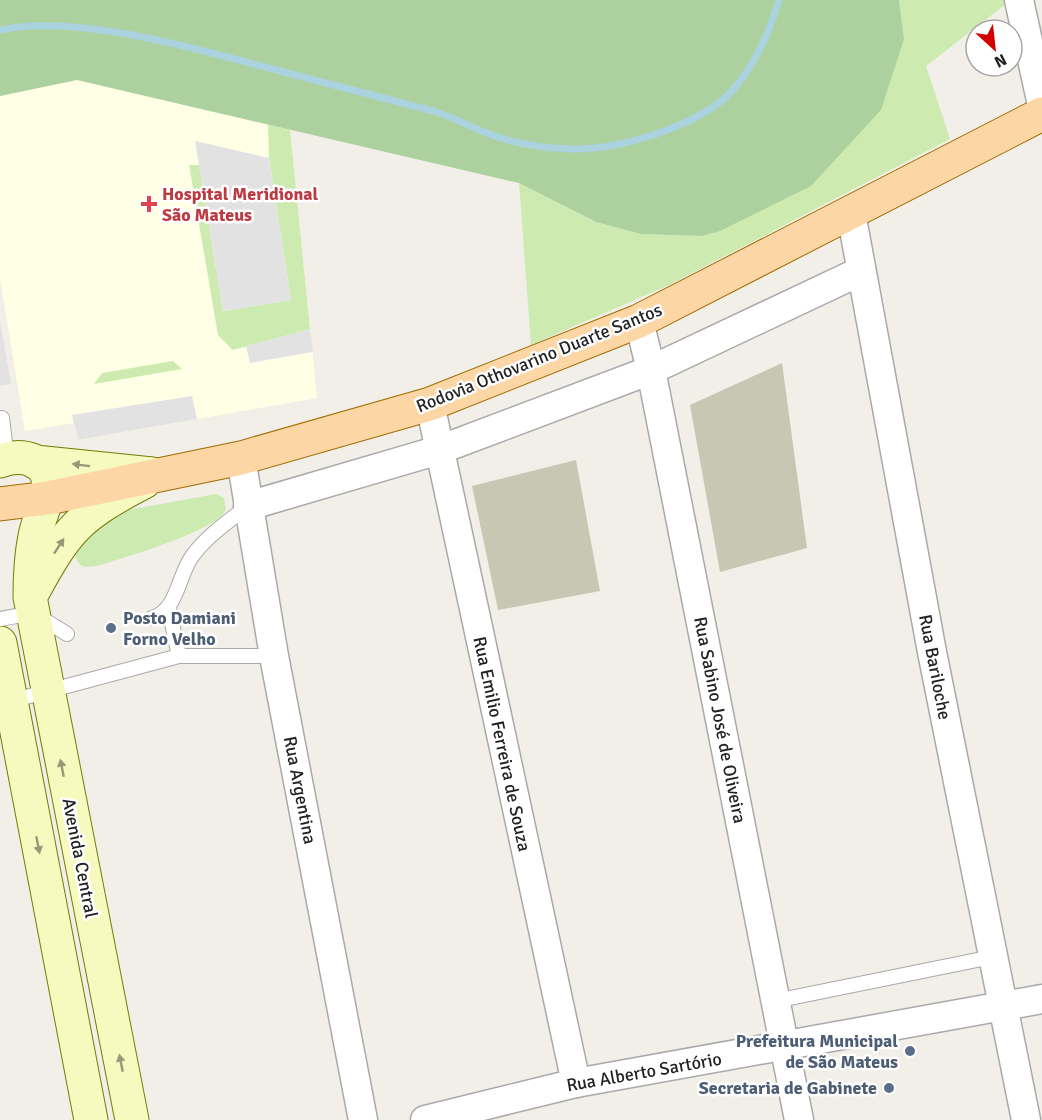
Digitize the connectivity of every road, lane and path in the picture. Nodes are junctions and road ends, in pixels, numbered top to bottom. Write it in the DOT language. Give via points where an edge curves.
graph roads {
  1 [pos="1019,0"];
  2 [pos="1042,105"];
  3 [pos="1042,114"];
  4 [pos="851,213"];
  5 [pos="861,271"];
  6 [pos="639,321"];
  7 [pos="651,370"];
  8 [pos="430,404"];
  9 [pos="2,418"];
  10 [pos="439,450"];
  11 [pos="241,458"];
  12 [pos="14,460"];
  13 [pos="160,475"];
  14 [pos="48,498"];
  15 [pos="0,504"];
  16 [pos="248,506"];
  17 [pos="32,605"];
  18 [pos="168,609"];
  19 [pos="152,618"];
  20 [pos="0,620"];
  21 [pos="67,634"];
  22 [pos="0,643"];
  23 [pos="179,656"];
  24 [pos="274,656"];
  25 [pos="47,691"];
  26 [pos="11,701"];
  27 [pos="992,957"];
  28 [pos="1042,999"];
  29 [pos="775,1001"];
  30 [pos="1003,1006"];
  31 [pos="785,1047"];
  32 [pos="576,1083"];
  33 [pos="1031,1112"];
  34 [pos="91,1120"];
  35 [pos="132,1120"];
  36 [pos="363,1120"];
  37 [pos="425,1120"];
  38 [pos="799,1120"];
  1 -- 2 [label="street"];
  3 -- 4 [label="main road, Rodovia Othovarino Duarte Santos"];
  4 -- 5 [label="street, Rua Bariloche"];
  4 -- 6 [label="main road, Rodovia Othovarino Duarte Santos"];
  5 -- 7 [label="street"];
  5 -- 27 [label="street, Rua Bariloche"];
  6 -- 7 [label="street, Rua Sabino José de Oliveira"];
  6 -- 8 [label="main road, Rodovia Othovarino Duarte Santos"];
  7 -- 10 [label="street"];
  7 -- 29 [label="street, Rua Sabino José de Oliveira"];
  8 -- 10 [label="street, Rua Emilio Ferreira de Souza"];
  8 -- 11 [label="main road, Rodovia Othovarino Duarte Santos"];
  9 -- 12 [label="lane"];
  10 -- 16 [label="street"];
  10 -- 32 [label="street, Rua Emilio Ferreira de Souza"];
  11 -- 13 [label="main road, Rodovia Othovarino Duarte Santos"];
  11 -- 16 [label="street, Rua Argentina"];
  13 -- 12 [label="street, one-way"];
  12 -- 14 [label="street" via="48,478"];
  13 -- 14 [label="main road, Rodovia Othovarino Duarte Santos"];
  17 -- 13 [label="street, one-way" via="68,533 111,499"];
  14 -- 15 [label="main road, Rodovia Othovarino Duarte Santos"];
  14 -- 17 [label="street, Avenida Central" via="32,549"];
  16 -- 18 [label="lane" via="193,554"];
  16 -- 24 [label="street, Rua Argentina"];
  17 -- 20 [label="lane"];
  17 -- 21 [label="lane"];
  17 -- 25 [label="street, Avenida Central"];
  18 -- 19 [label="lane"];
  18 -- 23 [label="lane"];
  22 -- 26 [label="street"];
  23 -- 24 [label="lane"];
  23 -- 25 [label="lane"];
  24 -- 36 [label="street, Rua Argentina"];
  25 -- 26 [label="lane"];
  35 -- 25 [label="street, Avenida Central, one-way"];
  26 -- 34 [label="street, one-way"];
  27 -- 29 [label="lane"];
  27 -- 30 [label="street, Rua Bariloche"];
  28 -- 30 [label="street, Rua Alberto Sartório"];
  29 -- 31 [label="street, Rua Sabino José de Oliveira"];
  30 -- 31 [label="street, Rua Alberto Sartório"];
  30 -- 33 [label="street, Rua Bariloche"];
  31 -- 32 [label="street, Rua Alberto Sartório"];
  31 -- 38 [label="street, Rua Sabino José de Oliveira"];
  32 -- 37 [label="street, Rua Alberto Sartório"];
}
